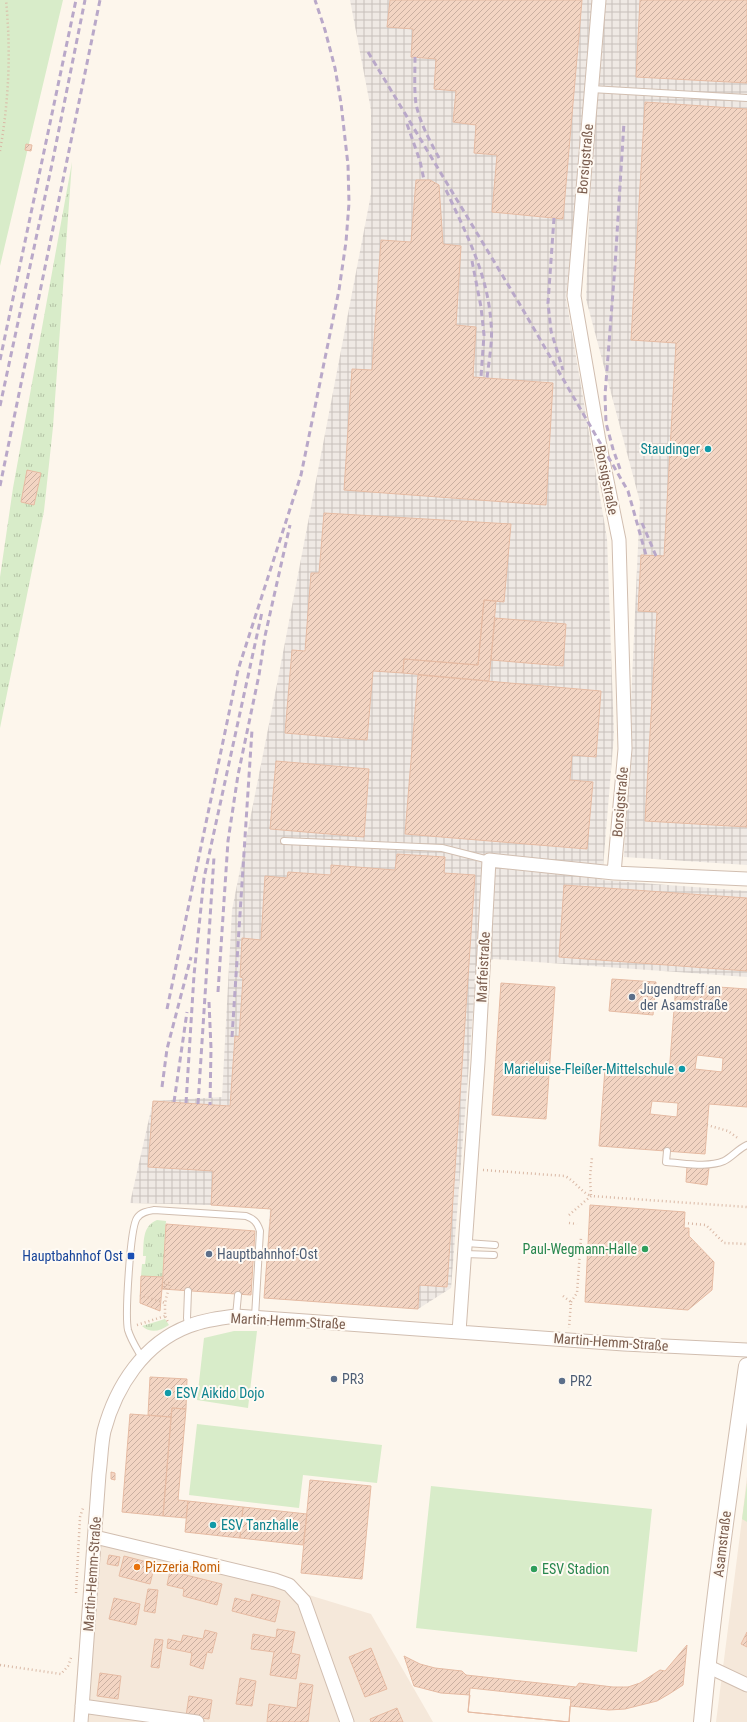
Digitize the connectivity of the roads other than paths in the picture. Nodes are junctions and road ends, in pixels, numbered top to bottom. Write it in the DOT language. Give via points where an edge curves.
graph roads {
  1 [pos="598,0"];
  2 [pos="591,89"];
  3 [pos="747,98"];
  4 [pos="284,841"];
  5 [pos="488,860"];
  6 [pos="614,873"];
  7 [pos="747,879"];
  8 [pos="747,1145"];
  9 [pos="667,1151"];
  10 [pos="495,1245"];
  11 [pos="465,1248"];
  12 [pos="494,1255"];
  13 [pos="188,1291"];
  14 [pos="238,1294"];
  15 [pos="236,1316"];
  16 [pos="255,1317"];
  17 [pos="188,1326"];
  18 [pos="459,1332"];
  19 [pos="747,1350"];
  20 [pos="142,1358"];
  21 [pos="747,1366"];
  22 [pos="95,1537"];
  23 [pos="707,1666"];
  24 [pos="747,1684"];
  25 [pos="82,1706"];
  26 [pos="80,1722"];
  27 [pos="197,1722"];
  28 [pos="347,1722"];
  29 [pos="702,1722"];
  1 -- 2 [label="street, Borsigstraße"];
  2 -- 3 [label="lane"];
  2 -- 6 [label="street, Borsigstraße" via="574,296 619,540 625,750"];
  4 -- 5 [label="lane" via="442,848"];
  5 -- 6 [label="street"];
  5 -- 11 [label="street, Maffeistraße"];
  6 -- 7 [label="street"];
  8 -- 9 [label="lane" via="726,1160 714,1164 666,1162"];
  10 -- 11 [label="lane"];
  11 -- 12 [label="lane"];
  11 -- 18 [label="street, Maffeistraße"];
  13 -- 17 [label="lane"];
  14 -- 15 [label="lane"];
  15 -- 16 [label="street, Martin-Hemm-Straße"];
  15 -- 17 [label="street, Martin-Hemm-Straße"];
  16 -- 18 [label="street, Martin-Hemm-Straße"];
  16 -- 20 [label="lane" via="260,1231 258,1223 246,1216 154,1210 145,1212 138,1217 133,1234 127,1318 128,1331"];
  17 -- 20 [label="street, Martin-Hemm-Straße" via="171,1335"];
  18 -- 19 [label="street, Martin-Hemm-Straße"];
  20 -- 22 [label="street, Martin-Hemm-Straße" via="129,1374 113,1403 104,1432"];
  21 -- 23 [label="street, Asamstraße"];
  22 -- 25 [label="street, Martin-Hemm-Straße"];
  22 -- 28 [label="street" via="289,1585 304,1601"];
  23 -- 24 [label="street"];
  23 -- 29 [label="street, Asamstraße"];
  25 -- 26 [label="street, Martin-Hemm-Straße"];
  25 -- 27 [label="street"];
}
